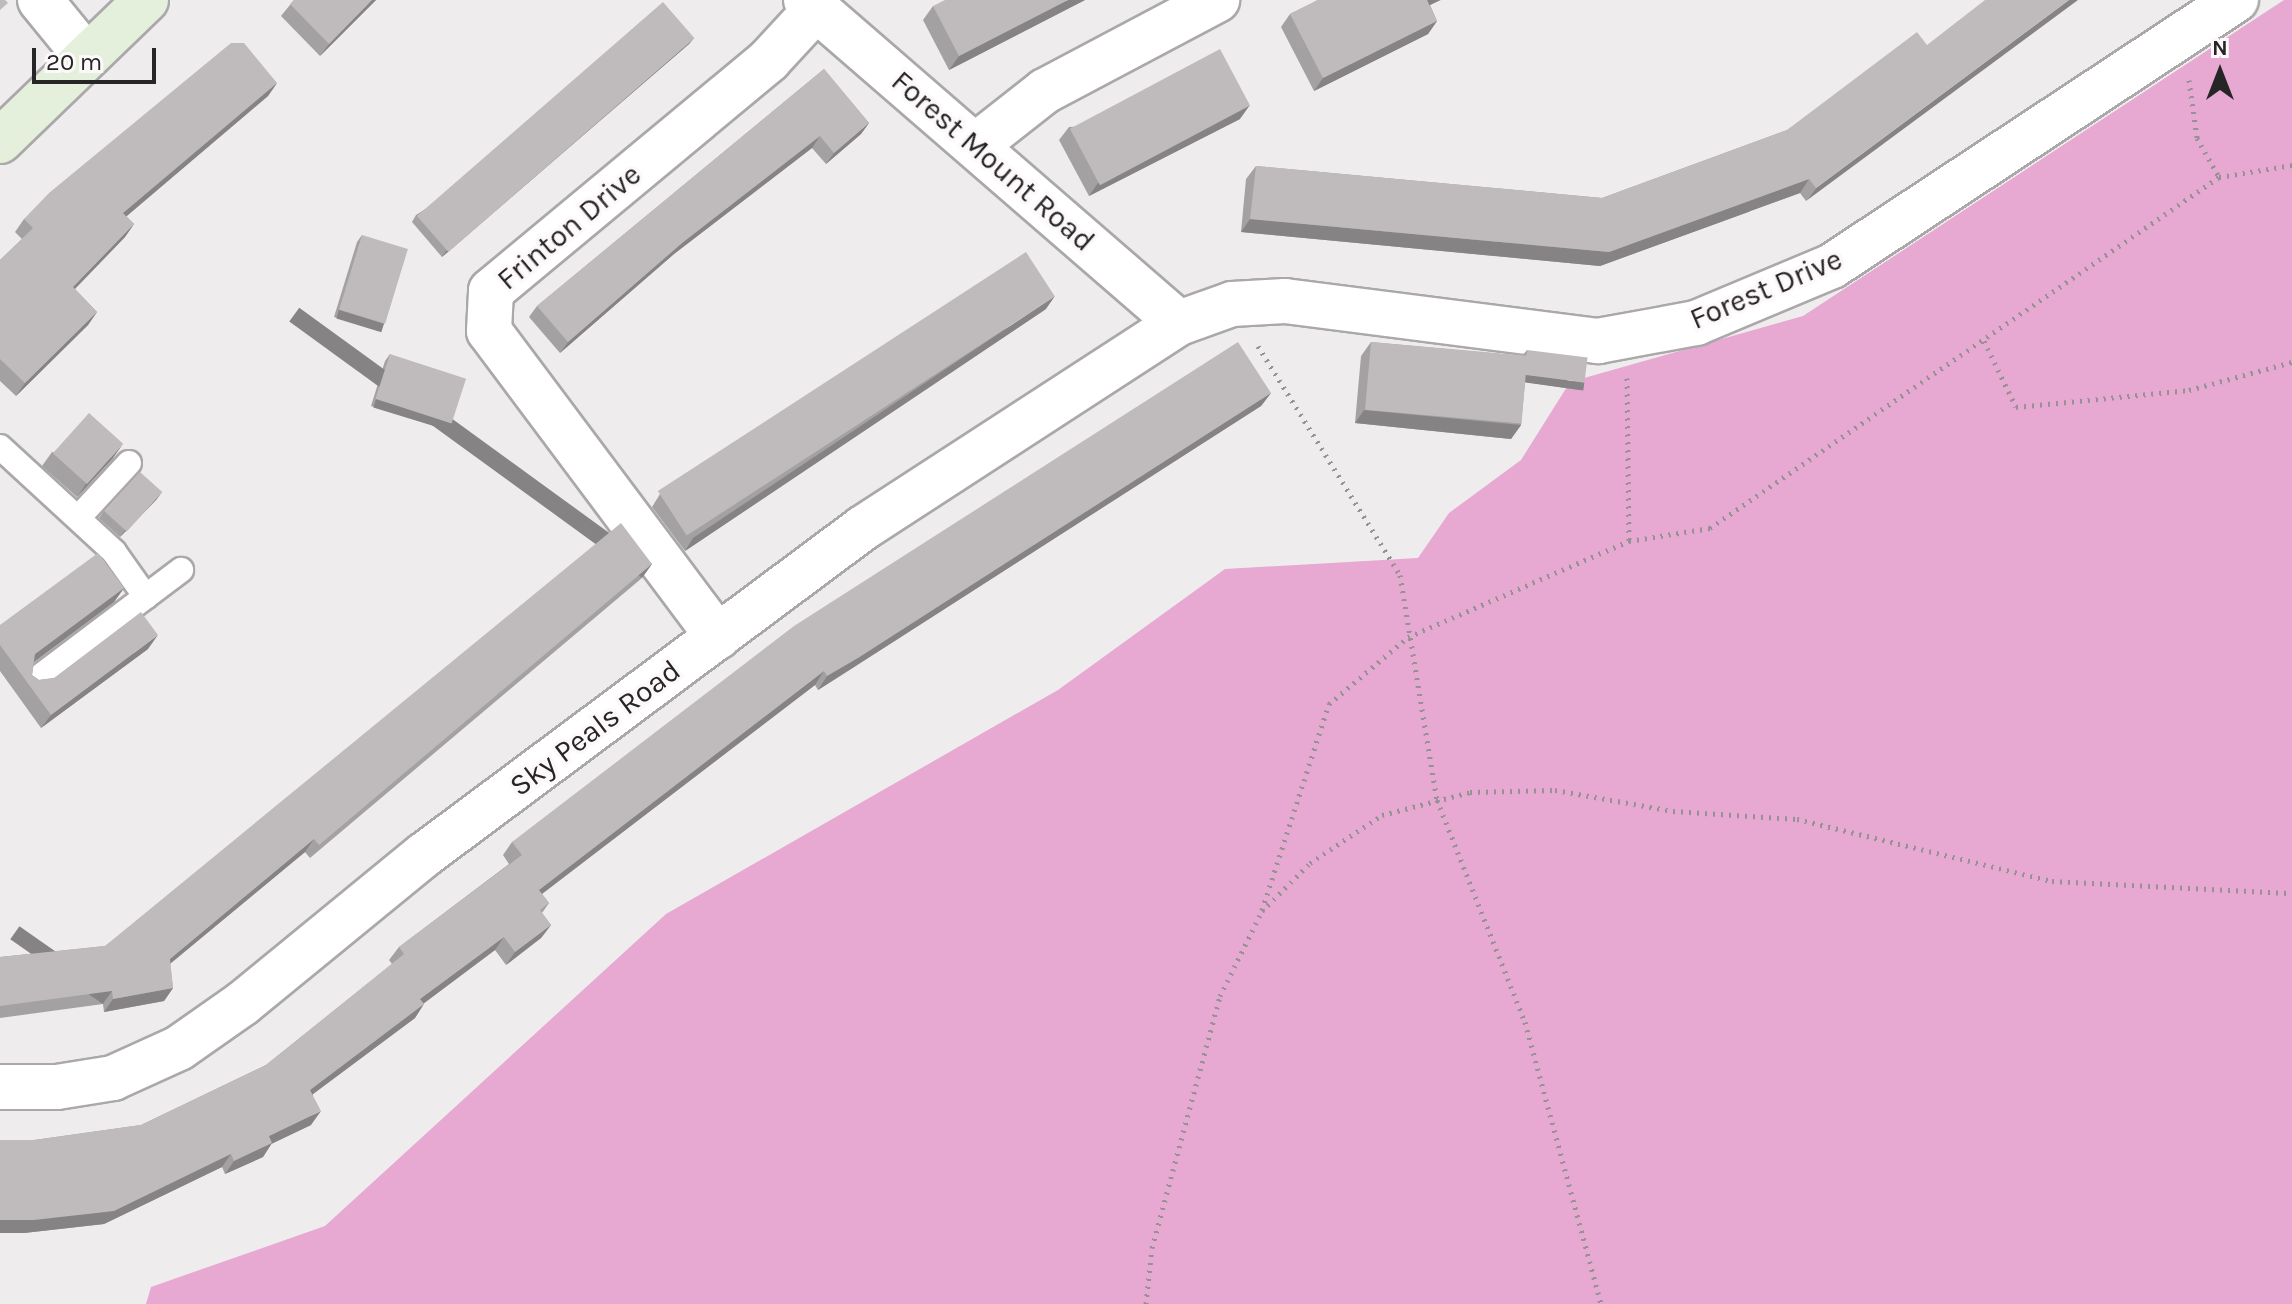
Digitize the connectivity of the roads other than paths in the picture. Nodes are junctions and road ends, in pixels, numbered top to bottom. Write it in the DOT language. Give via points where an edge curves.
graph roads {
  1 [pos="40,0"];
  2 [pos="146,0"];
  3 [pos="1217,0"];
  4 [pos="2236,0"];
  5 [pos="811,4"];
  6 [pos="85,55"];
  7 [pos="0,141"];
  8 [pos="975,146"];
  9 [pos="1179,323"];
  10 [pos="0,447"];
  11 [pos="129,463"];
  12 [pos="78,518"];
  13 [pos="181,570"];
  14 [pos="146,597"];
  15 [pos="718,637"];
  16 [pos="35,680"];
  17 [pos="0,1087"];
  1 -- 6 [label="street"];
  2 -- 6 [label="street"];
  3 -- 8 [label="street" via="1045,91"];
  4 -- 9 [label="street, Forest Drive" via="1832,266 1696,323 1598,341 1285,301 1232,304"];
  5 -- 8 [label="street, Forest Mount Road"];
  5 -- 15 [label="street, Frinton Drive" via="769,60 491,291 489,331"];
  6 -- 7 [label="street"];
  8 -- 9 [label="street, Forest Mount Road"];
  9 -- 15 [label="street, Sky Peals Road" via="863,528"];
  10 -- 12 [label="lane"];
  11 -- 12 [label="lane"];
  12 -- 14 [label="lane" via="114,552"];
  13 -- 14 [label="lane"];
  14 -- 16 [label="lane"];
  15 -- 17 [label="street, Sky Peals Road" via="424,855 243,1003 179,1048 113,1078 57,1087"];
}
